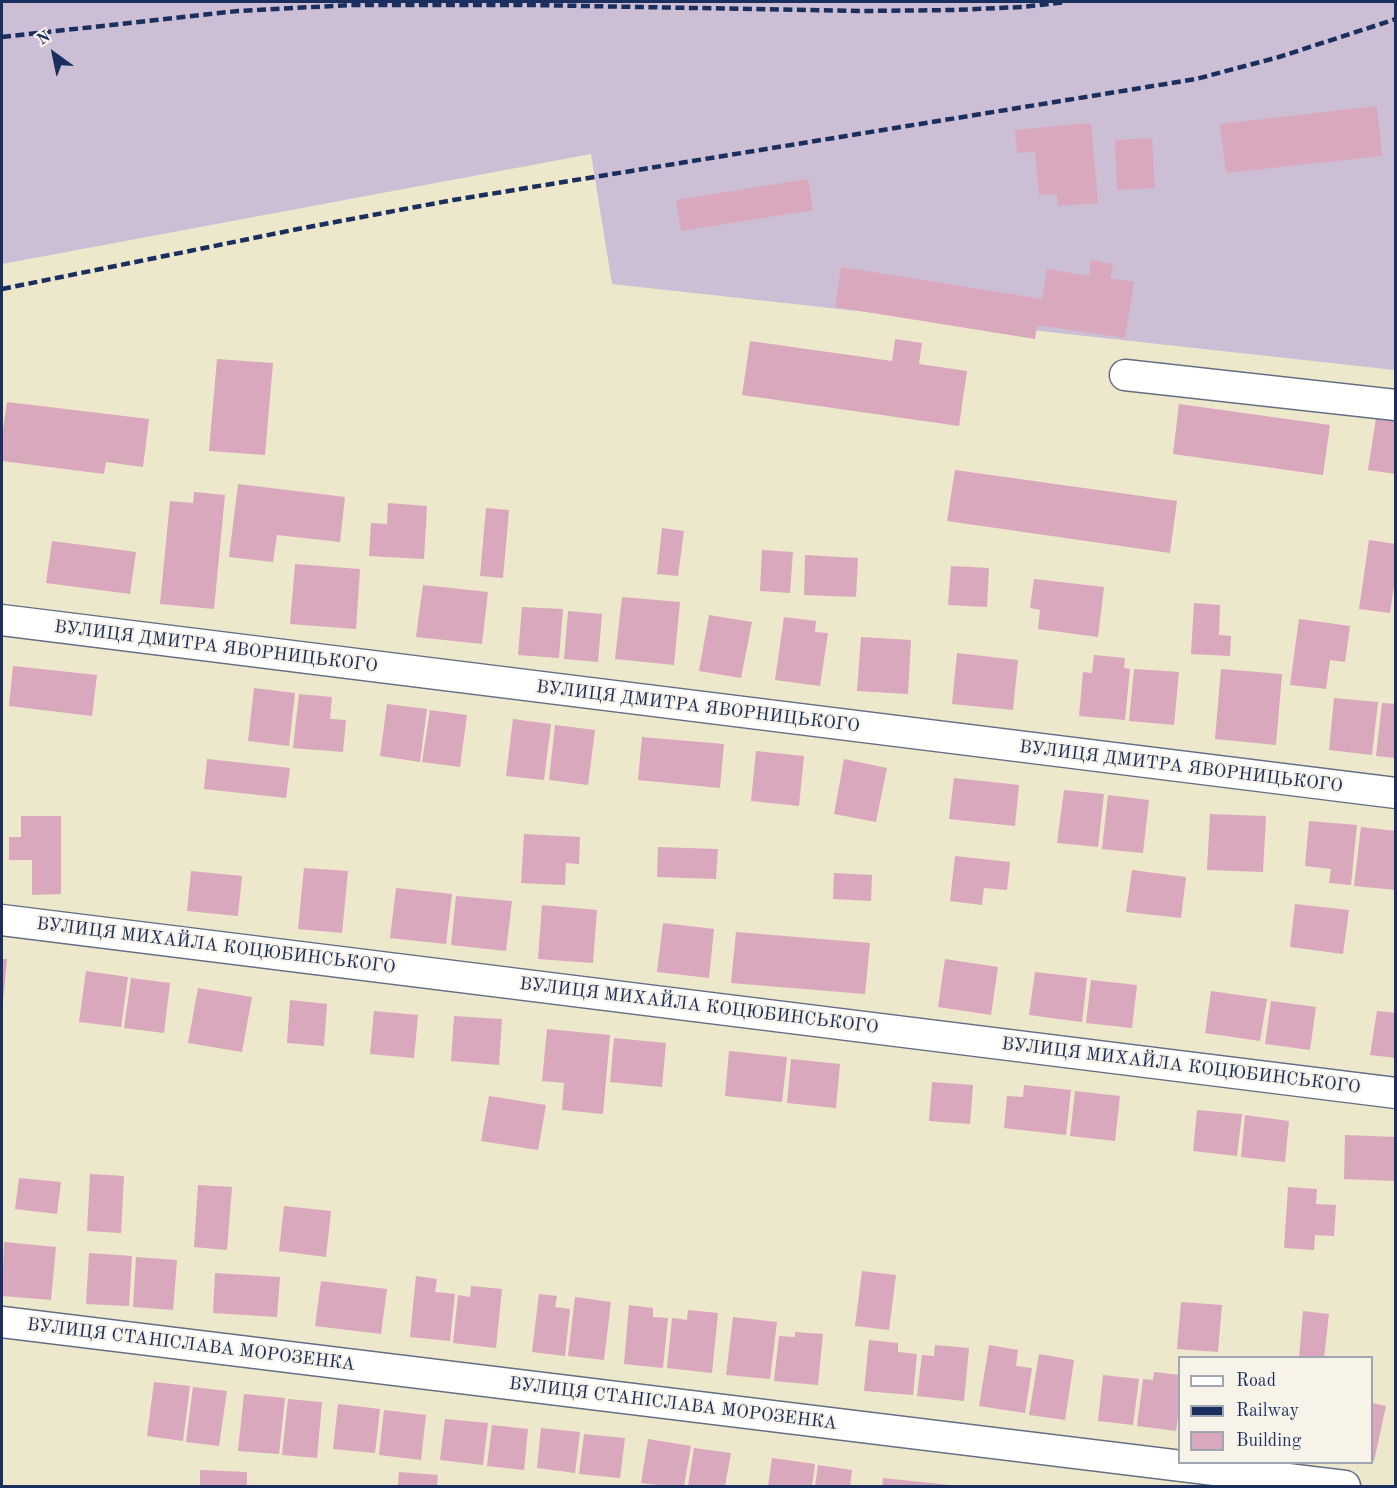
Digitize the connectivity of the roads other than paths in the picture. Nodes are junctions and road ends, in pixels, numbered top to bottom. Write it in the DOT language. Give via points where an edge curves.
graph roads {
  1 [pos="1125,375"];
  2 [pos="1395,405"];
  3 [pos="2,620"];
  4 [pos="1395,794"];
  5 [pos="2,920"];
  6 [pos="1395,1093"];
  7 [pos="2,1322"];
  8 [pos="1345,1486"];
  1 -- 2 [label="street"];
  3 -- 4 [label="street, ВУЛИЦЯ ДМИТРА ЯВОРНИЦЬКОГО"];
  5 -- 6 [label="street, ВУЛИЦЯ МИХАЙЛА КОЦЮБИНСЬКОГО"];
  7 -- 8 [label="street, ВУЛИЦЯ СТАНІСЛАВА МОРОЗЕНКА"];
}
